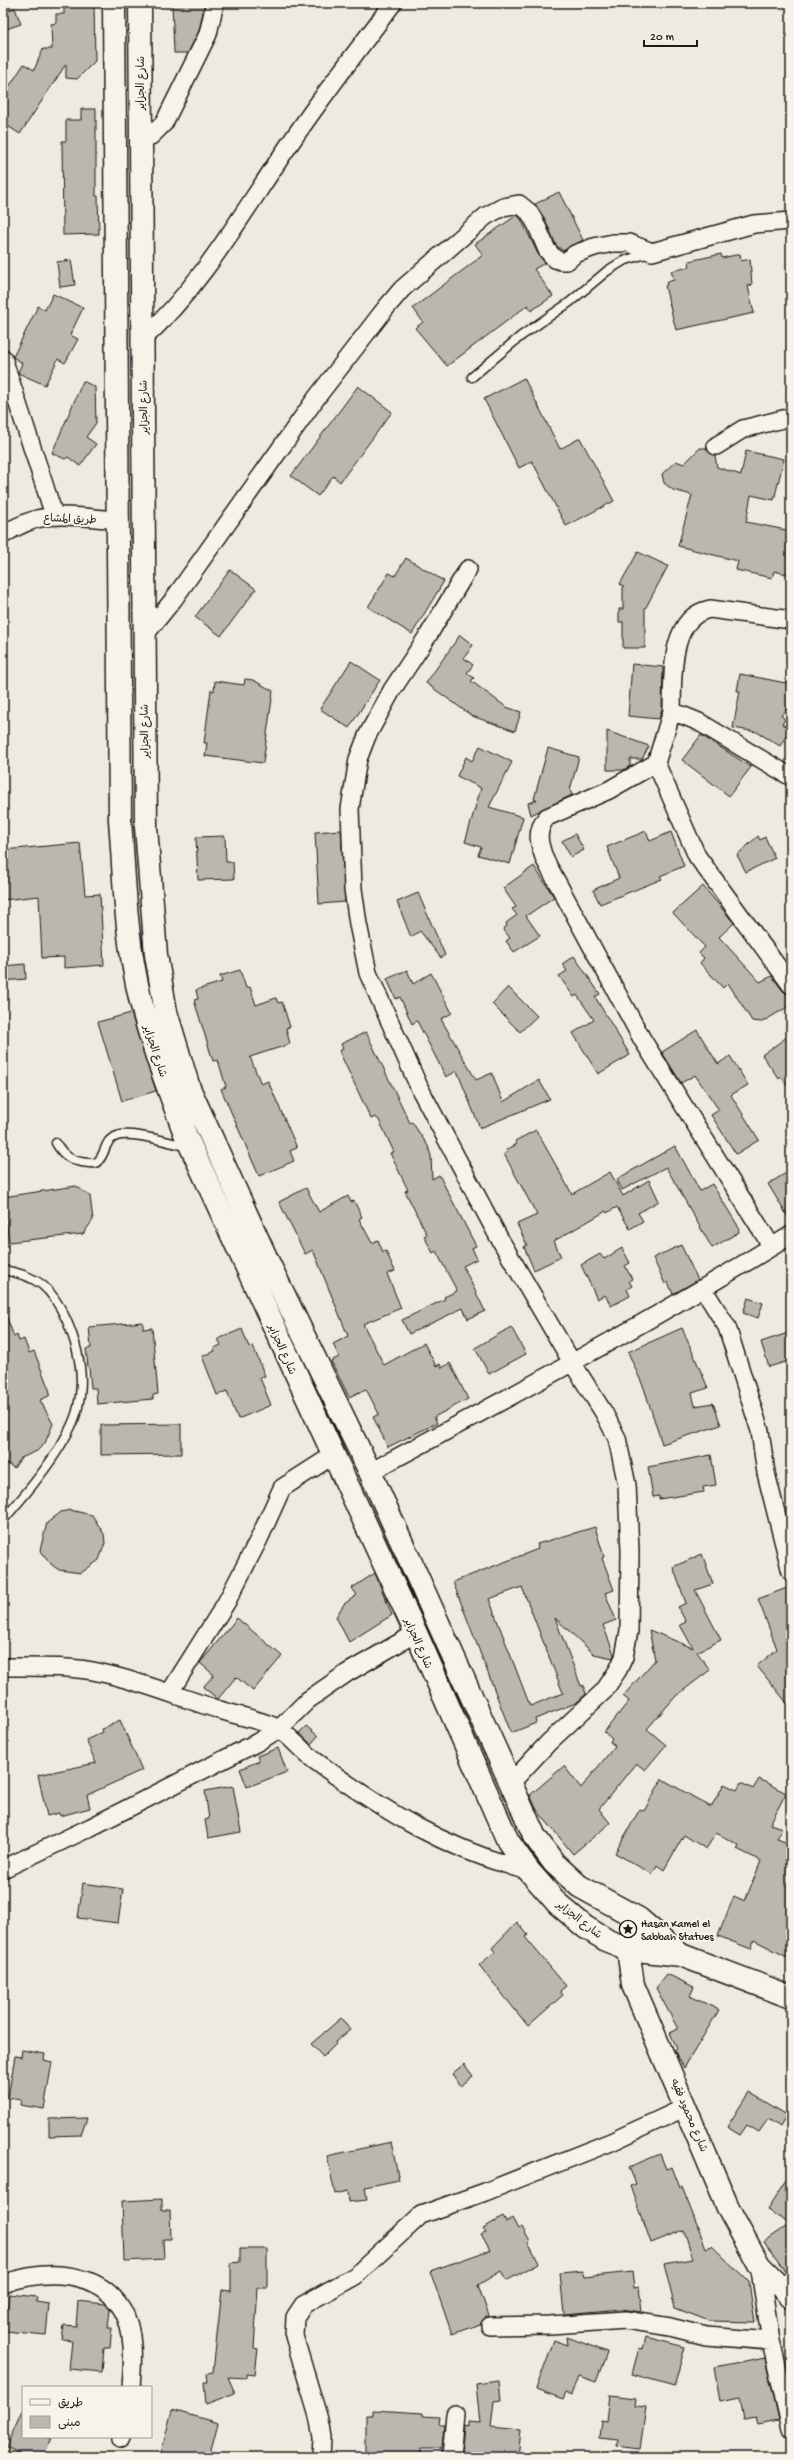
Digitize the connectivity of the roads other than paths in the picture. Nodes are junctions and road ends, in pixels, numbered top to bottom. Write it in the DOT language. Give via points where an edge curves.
graph roads {
  1 [pos="114,3"];
  2 [pos="140,3"];
  3 [pos="215,3"];
  4 [pos="393,3"];
  5 [pos="140,138"];
  6 [pos="791,221"];
  7 [pos="652,252"];
  8 [pos="142,340"];
  9 [pos="3,358"];
  10 [pos="472,377"];
  11 [pos="791,417"];
  12 [pos="716,446"];
  13 [pos="54,515"];
  14 [pos="118,520"];
  15 [pos="3,535"];
  16 [pos="468,569"];
  17 [pos="791,620"];
  18 [pos="144,636"];
  19 [pos="672,711"];
  20 [pos="656,763"];
  21 [pos="791,777"];
  22 [pos="791,985"];
  23 [pos="56,1143"];
  24 [pos="191,1147"];
  25 [pos="791,1235"];
  26 [pos="772,1247"];
  27 [pos="3,1270"];
  28 [pos="704,1290"];
  29 [pos="573,1364"];
  30 [pos="332,1456"];
  31 [pos="370,1472"];
  32 [pos="3,1520"];
  33 [pos="791,1572"];
  34 [pos="416,1633"];
  35 [pos="3,1668"];
  36 [pos="170,1692"];
  37 [pos="279,1729"];
  38 [pos="510,1784"];
  39 [pos="3,1869"];
  40 [pos="529,1871"];
  41 [pos="639,1919"];
  42 [pos="628,1950"];
  43 [pos="681,1954"];
  44 [pos="791,1997"];
  45 [pos="686,2108"];
  46 [pos="760,2265"];
  47 [pos="3,2284"];
  48 [pos="791,2297"];
  49 [pos="490,2326"];
  50 [pos="771,2341"];
  51 [pos="131,2386"];
  52 [pos="455,2414"];
  53 [pos="791,2429"];
  54 [pos="321,2457"];
  55 [pos="451,2457"];
  1 -- 14 [label="main road, شارع الجزاير"];
  2 -- 5 [label="main road, شارع الجزاير"];
  3 -- 5 [label="street" via="208,34 164,123 151,136"];
  4 -- 8 [label="street" via="289,144 221,248 176,306"];
  5 -- 8 [label="main road, شارع الجزاير"];
  6 -- 7 [label="street" via="748,225"];
  7 -- 10 [label="lane" via="623,260 607,271"];
  7 -- 18 [label="street" via="629,244 613,243 575,254 567,261 558,261 547,250 529,212 519,204 502,207 486,216 402,289 357,342 173,600"];
  8 -- 18 [label="main road, شارع الجزاير"];
  9 -- 13 [label="street"];
  11 -- 12 [label="street" via="743,429"];
  13 -- 14 [label="street, طريق المشاع"];
  13 -- 15 [label="street, طريق المشاع" via="37,517"];
  14 -- 24 [label="main road, شارع الجزاير" via="120,820 127,928 145,1015"];
  16 -- 29 [label="street" via="430,634 392,690 367,736 358,759 350,810 352,876 357,917 368,973 420,1089 498,1236"];
  17 -- 19 [label="street" via="710,609 695,615 676,646"];
  18 -- 31 [label="main road, شارع الجزاير" via="148,877 156,956 166,1012 189,1088 269,1264"];
  19 -- 20 [label="street"];
  19 -- 21 [label="street" via="699,722"];
  20 -- 22 [label="street" via="697,856"];
  20 -- 26 [label="street" via="609,790 547,817 542,823 538,838 544,860 642,1039"];
  23 -- 24 [label="lane" via="69,1158 77,1162 94,1163 98,1162 110,1139 118,1135 131,1135"];
  24 -- 30 [label="main road, شارع الجزاير"];
  25 -- 26 [label="street"];
  26 -- 28 [label="street"];
  27 -- 32 [label="lane" via="25,1274 46,1286 59,1305 73,1335 82,1376 78,1408 62,1443 33,1485"];
  28 -- 29 [label="street"];
  28 -- 33 [label="street" via="726,1327 760,1431 766,1473"];
  29 -- 31 [label="street"];
  29 -- 38 [label="street" via="604,1412 617,1438 624,1466 630,1544 629,1631 624,1657 604,1690 549,1742"];
  30 -- 34 [label="main road, شارع الجزاير"];
  30 -- 36 [label="street" via="282,1488 226,1603"];
  31 -- 38 [label="main road, شارع الجزاير"];
  34 -- 37 [label="street" via="386,1648 318,1692"];
  34 -- 40 [label="main road, شارع الجزاير" via="508,1840"];
  35 -- 36 [label="street" via="28,1667 101,1672"];
  36 -- 37 [label="street"];
  37 -- 39 [label="street" via="91,1827"];
  37 -- 40 [label="street" via="312,1759 391,1814 455,1847 494,1862"];
  38 -- 41 [label="main road, شارع الجزاير" via="535,1836 554,1863 579,1886"];
  40 -- 42 [label="main road, شارع الجزاير" via="558,1904 585,1926"];
  41 -- 42 [label="main road, شارع محمود فقيه"];
  41 -- 43 [label="main road, شارع الجزاير"];
  42 -- 43 [label="main road, شارع الجزاير"];
  42 -- 45 [label="main road, شارع محمود فقيه" via="633,1985"];
  43 -- 44 [label="main road"];
  45 -- 46 [label="main road, شارع محمود فقيه" via="729,2210"];
  45 -- 54 [label="street" via="611,2142 421,2215 356,2276 303,2305 295,2317 294,2336 318,2416 322,2437"];
  46 -- 48 [label="main road, شارع محمود فقيه"];
  46 -- 50 [label="street"];
  47 -- 51 [label="street" via="16,2279 60,2273 85,2279 106,2290 122,2309 127,2320 132,2354"];
  49 -- 50 [label="street" via="626,2320 706,2336"];
  50 -- 53 [label="street"];
  52 -- 55 [label="street"];
}
